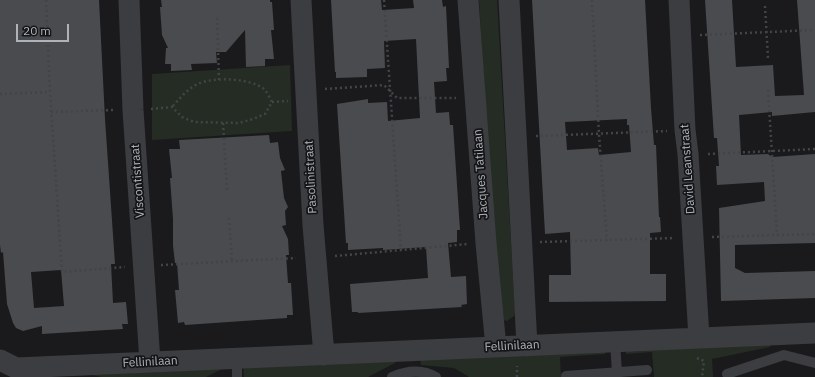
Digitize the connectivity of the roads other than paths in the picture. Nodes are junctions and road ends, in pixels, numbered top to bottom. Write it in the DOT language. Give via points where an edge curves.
graph roads {
  1 [pos="129,0"];
  2 [pos="301,0"];
  3 [pos="468,0"];
  4 [pos="509,0"];
  5 [pos="678,0"];
  6 [pos="815,333"];
  7 [pos="699,338"];
  8 [pos="615,341"];
  9 [pos="784,345"];
  10 [pos="527,346"];
  11 [pos="496,347"];
  12 [pos="324,354"];
  13 [pos="0,360"];
  14 [pos="410,361"];
  15 [pos="150,362"];
  16 [pos="815,362"];
  17 [pos="237,368"];
  18 [pos="647,370"];
  19 [pos="64,372"];
  20 [pos="617,373"];
  21 [pos="726,374"];
  22 [pos="566,376"];
  23 [pos="392,377"];
  24 [pos="436,377"];
  1 -- 15 [label="street, Viscontistraat" via="133,110"];
  2 -- 12 [label="street, Pasolinistraat"];
  3 -- 11 [label="street, Jacques Tatilaan"];
  4 -- 10 [label="street"];
  5 -- 7 [label="street, David Leanstraat"];
  6 -- 9 [label="street, Fellinilaan"];
  7 -- 8 [label="street, Fellinilaan"];
  7 -- 9 [label="street, Fellinilaan"];
  8 -- 10 [label="street, Fellinilaan"];
  8 -- 20 [label="lane"];
  9 -- 16 [label="lane, Fellinilaan"];
  9 -- 21 [label="lane, Fellinilaan"];
  10 -- 11 [label="street, Fellinilaan"];
  11 -- 14 [label="street, Fellinilaan"];
  12 -- 14 [label="street, Fellinilaan"];
  12 -- 17 [label="street, Fellinilaan"];
  13 -- 19 [label="street, Fellinilaan" via="16,368"];
  14 -- 23 [label="lane, Fellinilaan" via="404,372"];
  14 -- 24 [label="lane, Fellinilaan"];
  15 -- 17 [label="street, Fellinilaan"];
  15 -- 19 [label="street, Fellinilaan"];
  18 -- 20 [label="lane"];
  20 -- 22 [label="lane"];
}
